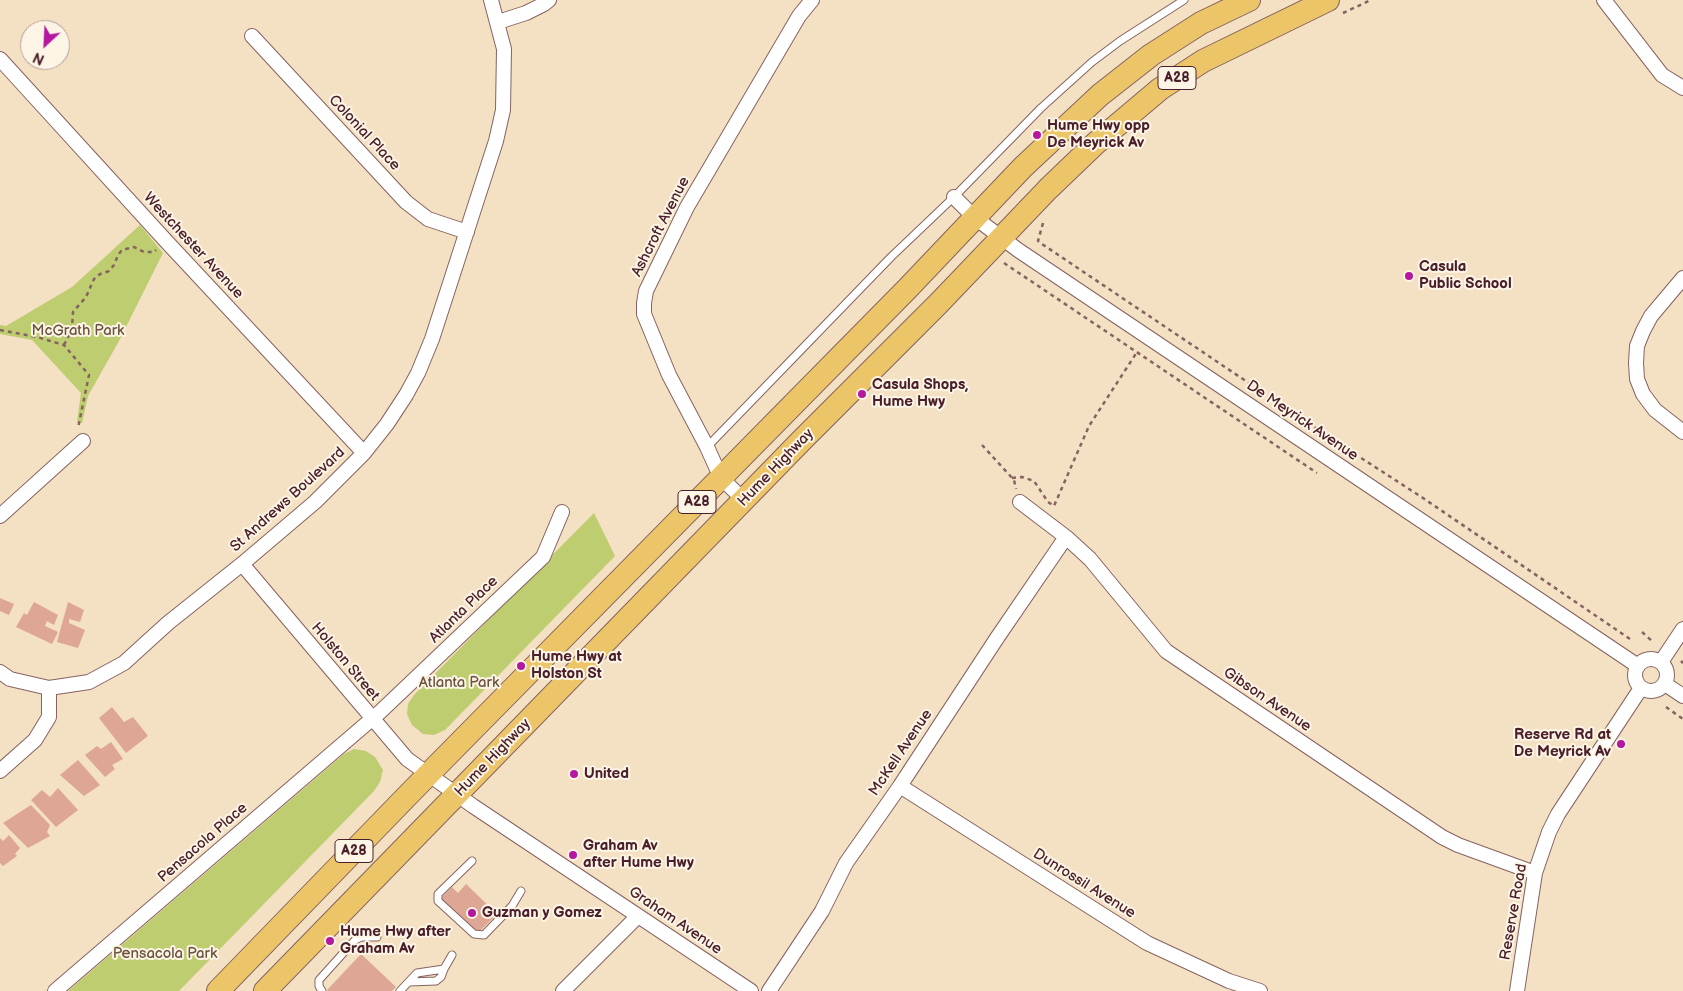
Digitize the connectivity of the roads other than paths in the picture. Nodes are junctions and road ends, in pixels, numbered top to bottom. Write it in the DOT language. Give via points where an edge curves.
graph roads {
  1 [pos="490,0"];
  2 [pos="549,0"];
  3 [pos="812,0"];
  4 [pos="1184,0"];
  5 [pos="1249,0"];
  6 [pos="1604,0"];
  7 [pos="1332,8"];
  8 [pos="498,22"];
  9 [pos="252,36"];
  10 [pos="0,59"];
  11 [pos="1683,88"];
  12 [pos="954,197"];
  13 [pos="974,217"];
  14 [pos="467,232"];
  15 [pos="1000,238"];
  16 [pos="1683,278"];
  17 [pos="1683,432"];
  18 [pos="80,444"];
  19 [pos="706,447"];
  20 [pos="364,453"];
  21 [pos="720,478"];
  22 [pos="745,501"];
  23 [pos="1020,502"];
  24 [pos="562,512"];
  25 [pos="0,516"];
  26 [pos="1066,536"];
  27 [pos="242,564"];
  28 [pos="1683,629"];
  29 [pos="1661,662"];
  30 [pos="1638,666"];
  31 [pos="0,672"];
  32 [pos="1665,684"];
  33 [pos="49,688"];
  34 [pos="1641,688"];
  35 [pos="1683,696"];
  36 [pos="372,719"];
  37 [pos="0,771"];
  38 [pos="428,776"];
  39 [pos="900,786"];
  40 [pos="457,795"];
  41 [pos="472,861"];
  42 [pos="1534,873"];
  43 [pos="521,891"];
  44 [pos="638,916"];
  45 [pos="377,938"];
  46 [pos="452,955"];
  47 [pos="55,991"];
  48 [pos="218,991"];
  49 [pos="266,991"];
  50 [pos="322,991"];
  51 [pos="400,991"];
  52 [pos="563,991"];
  53 [pos="751,991"];
  54 [pos="769,991"];
  55 [pos="1260,991"];
  56 [pos="1517,991"];
  1 -- 8 [label="street, St Andrews Boulevard"];
  2 -- 8 [label="street" via="526,13"];
  3 -- 19 [label="street, Ashcroft Avenue" via="799,16 687,208 646,291 644,314 669,375"];
  4 -- 12 [label="lane" via="1120,41 1072,79"];
  5 -- 13 [label="highway, A28" via="1202,23 1151,54 1100,95"];
  6 -- 11 [label="street" via="1662,74"];
  7 -- 15 [label="highway, Hume Highway / A28" via="1203,61 1160,89 1096,143"];
  8 -- 14 [label="street, St Andrews Boulevard" via="504,49 503,110"];
  9 -- 14 [label="street, Colonial Place" via="406,202 428,219"];
  10 -- 20 [label="street, Westchester Avenue"];
  12 -- 13 [label="street, De Meyrick Avenue"];
  12 -- 19 [label="lane"];
  13 -- 15 [label="street, De Meyrick Avenue"];
  13 -- 21 [label="highway, A28"];
  14 -- 20 [label="street, St Andrews Boulevard" via="418,373 387,424"];
  15 -- 22 [label="highway, Hume Highway / A28"];
  15 -- 30 [label="street, De Meyrick Avenue"];
  16 -- 17 [label="street" via="1651,316 1637,346 1636,363 1643,394 1655,410"];
  18 -- 25 [label="street"];
  19 -- 21 [label="street, Ashcroft Avenue"];
  20 -- 27 [label="street, St Andrews Boulevard" via="315,502"];
  21 -- 22 [label="street, Ashcroft Avenue"];
  21 -- 38 [label="highway, A28"];
  22 -- 40 [label="highway, Hume Highway / A28"];
  23 -- 26 [label="street, Gibson Avenue"];
  24 -- 36 [label="street, Atlanta Place" via="543,557"];
  26 -- 39 [label="street, McKell Avenue"];
  26 -- 42 [label="street, Gibson Avenue" via="1090,559 1166,651 1442,837"];
  27 -- 33 [label="street, St Andrews Boulevard" via="124,663 89,682"];
  27 -- 36 [label="street, Holston Street"];
  28 -- 29 [label="street"];
  29 -- 30 [label="street" via="1646,659"];
  29 -- 32 [label="street" via="1668,674"];
  30 -- 34 [label="street" via="1635,675"];
  31 -- 33 [label="street, St Andrews Boulevard" via="10,679"];
  32 -- 34 [label="street" via="1657,690"];
  32 -- 35 [label="street"];
  33 -- 37 [label="street" via="49,717 35,740"];
  34 -- 42 [label="street, Reserve Road" via="1558,814"];
  36 -- 38 [label="street, Holston Street" via="406,759"];
  36 -- 47 [label="street, Pensacola Place"];
  38 -- 40 [label="street, Holston Street"];
  38 -- 48 [label="highway, A28"];
  39 -- 54 [label="street, McKell Avenue" via="846,863 822,911"];
  39 -- 55 [label="street, Dunrossil Avenue" via="1147,943 1229,981"];
  40 -- 44 [label="street, Graham Avenue"];
  40 -- 49 [label="highway, Hume Highway / A28"];
  41 -- 43 [label="lane" via="438,894 438,901 474,934 484,935 512,906"];
  42 -- 56 [label="street, Reserve Road"];
  44 -- 52 [label="street"];
  44 -- 53 [label="street, Graham Avenue"];
  45 -- 50 [label="lane" via="355,940 319,980"];
  46 -- 51 [label="lane" via="444,969 418,974"];
}
